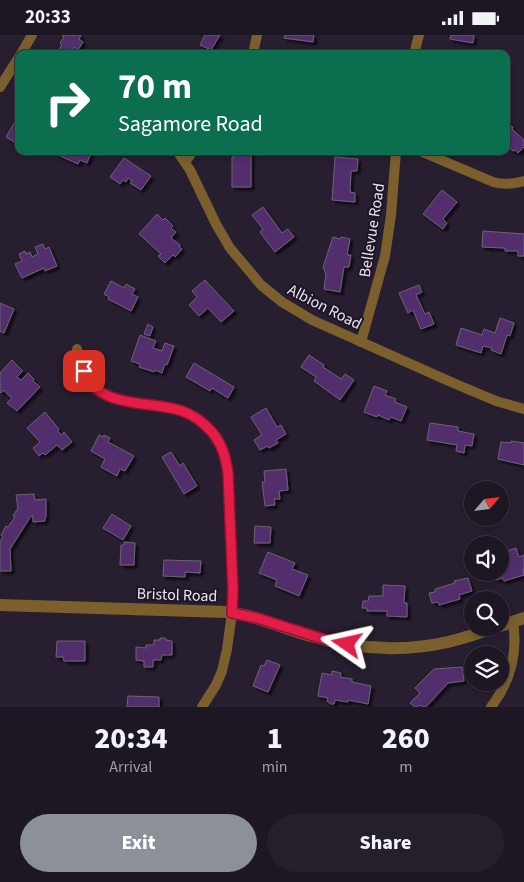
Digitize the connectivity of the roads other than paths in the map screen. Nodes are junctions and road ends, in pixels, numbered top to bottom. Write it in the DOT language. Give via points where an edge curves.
graph roads {
  1 [pos="32,35"];
  2 [pos="257,35"];
  3 [pos="419,35"];
  4 [pos="23,50"];
  5 [pos="254,50"];
  6 [pos="415,50"];
  7 [pos="15,62"];
  8 [pos="0,87"];
  9 [pos="180,155"];
  10 [pos="190,155"];
  11 [pos="396,155"];
  12 [pos="429,155"];
  13 [pos="185,162"];
  14 [pos="524,181"];
  15 [pos="361,342"];
  16 [pos="77,349"];
  17 [pos="524,409"];
  18 [pos="0,605"];
  19 [pos="232,613"];
  20 [pos="518,620"];
  21 [pos="468,636"];
  22 [pos="202,707"];
  23 [pos="490,707"];
  1 -- 4 [label="street"];
  2 -- 5 [label="street"];
  3 -- 6 [label="street"];
  7 -- 8 [label="street"];
  9 -- 13 [label="street, Albion Road"];
  10 -- 13 [label="street"];
  11 -- 15 [label="street, Bellevue Road" via="385,257"];
  12 -- 14 [label="street" via="493,182 512,184"];
  13 -- 15 [label="street, Albion Road" via="225,240 261,285 312,320"];
  15 -- 17 [label="street, Albion Road" via="478,393"];
  16 -- 19 [label="street" via="86,376 99,391 111,398 185,412 204,424 219,443 228,473"];
  18 -- 19 [label="street, Bristol Road"];
  19 -- 21 [label="street, Bristol Road" via="329,641 383,648 432,645"];
  19 -- 22 [label="street" via="222,671"];
  20 -- 23 [label="street" via="510,673"];
}
